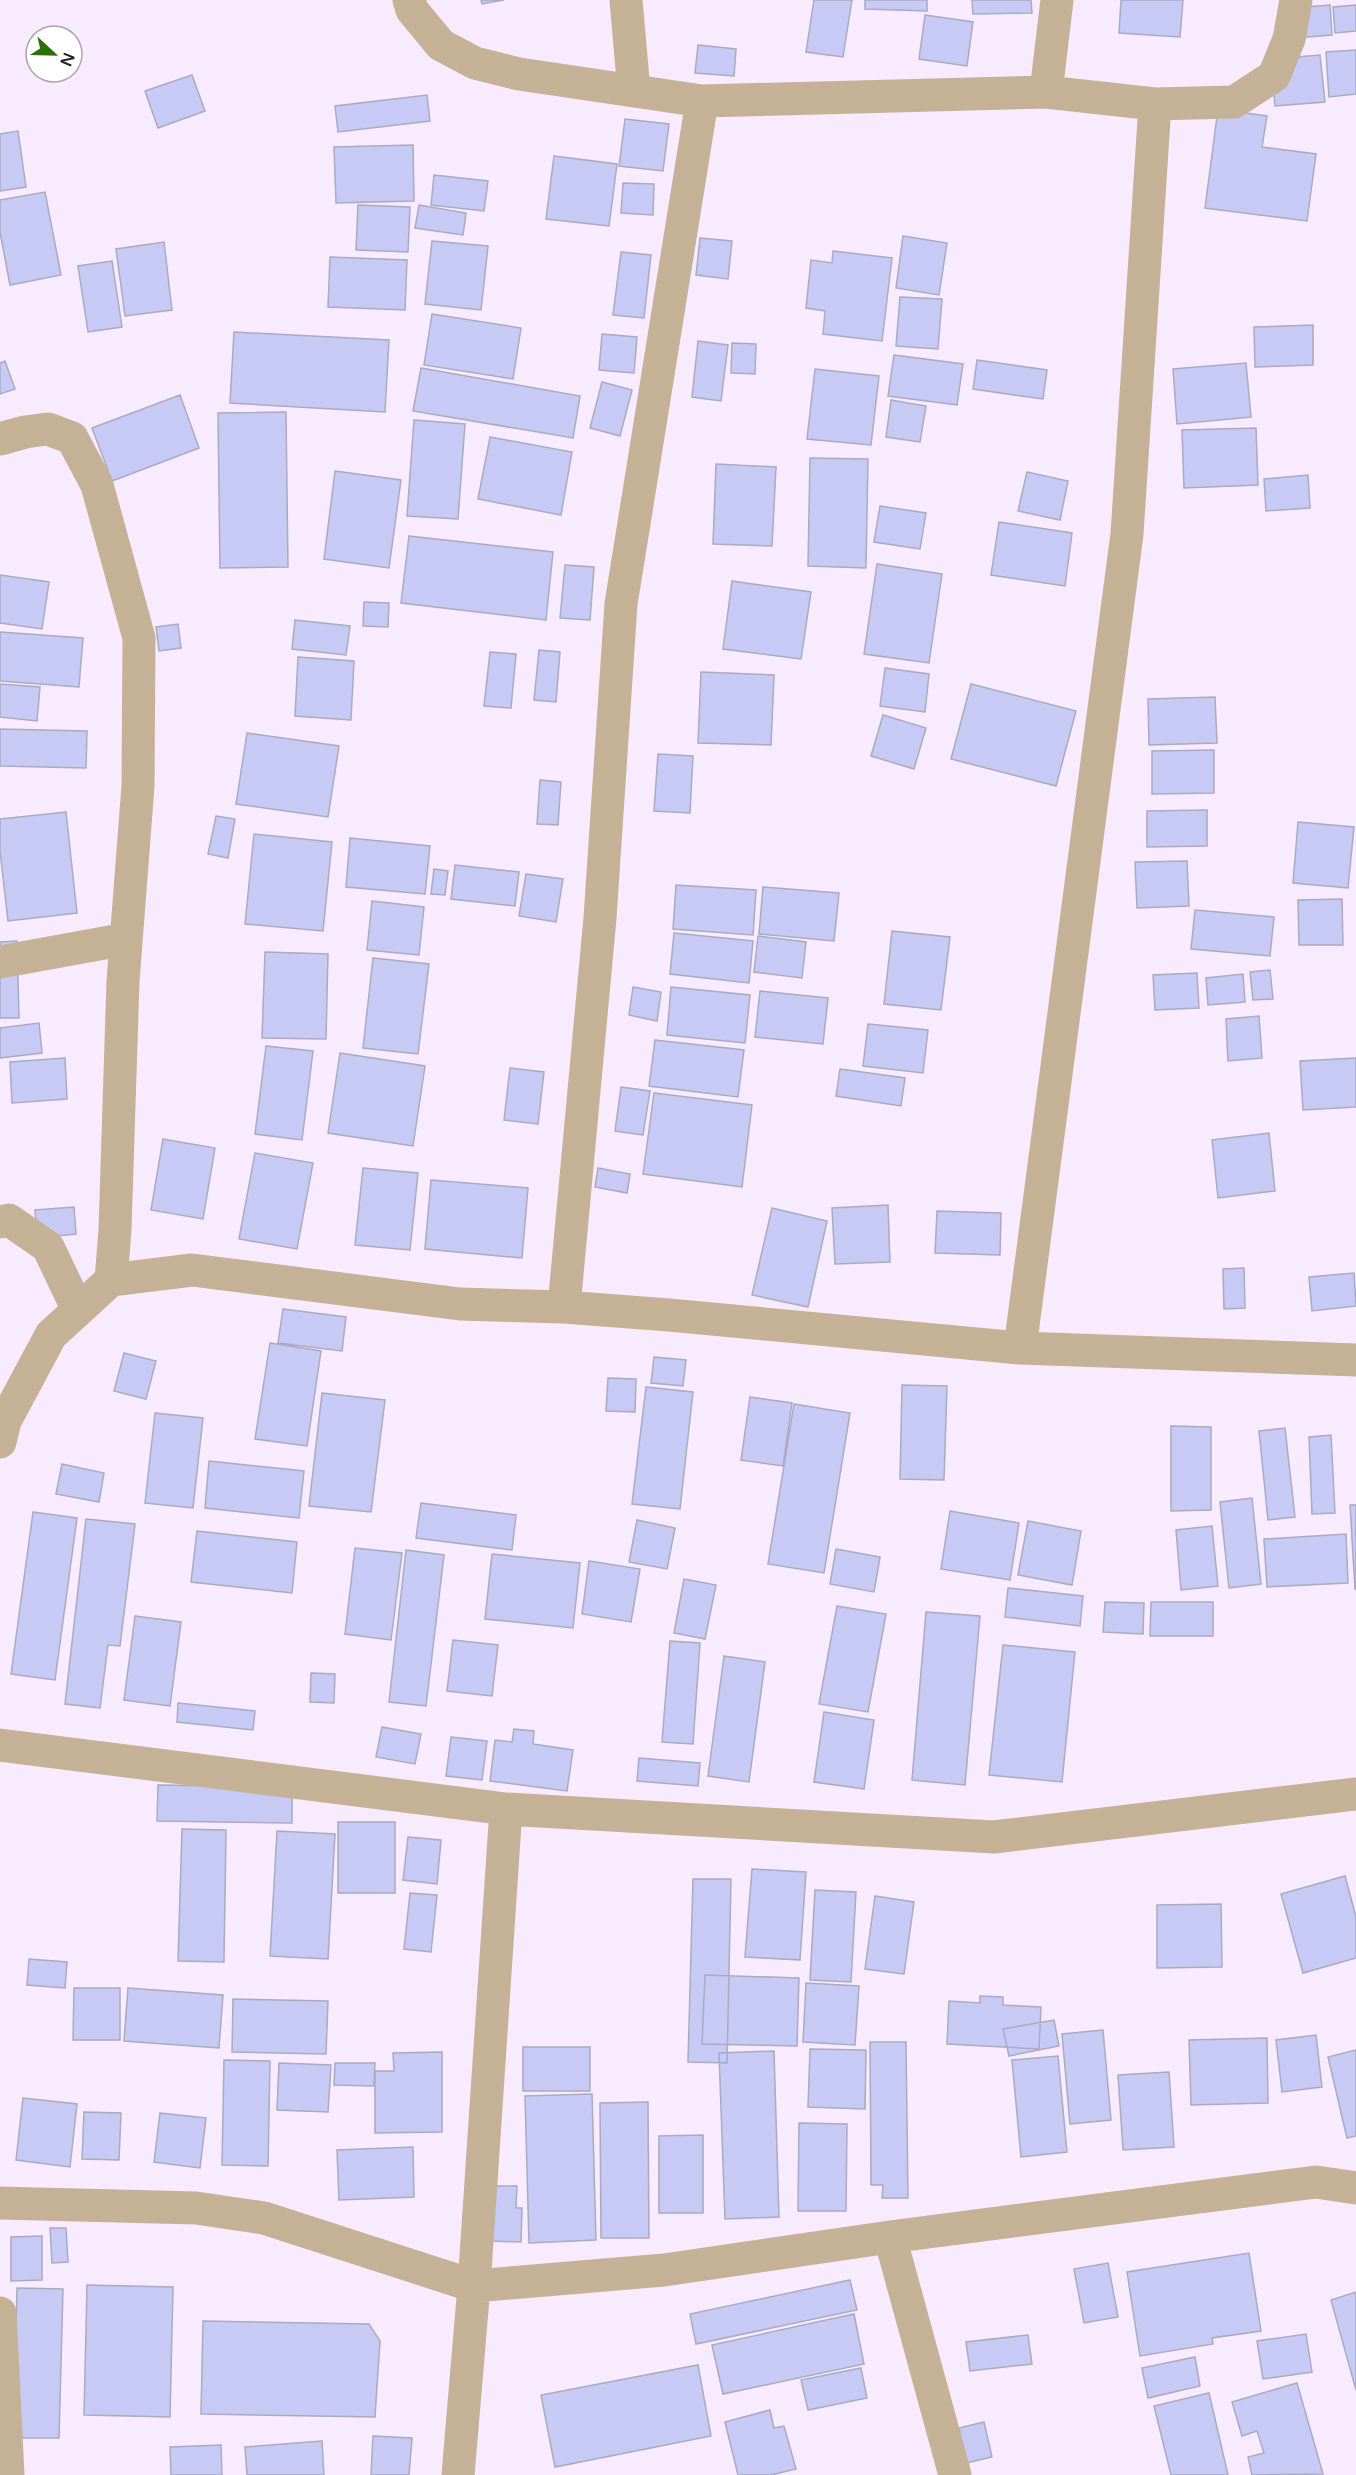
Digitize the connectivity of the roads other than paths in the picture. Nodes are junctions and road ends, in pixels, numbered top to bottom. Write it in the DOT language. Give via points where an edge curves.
graph roads {
  1 [pos="408,0"];
  2 [pos="626,0"];
  3 [pos="1057,0"];
  4 [pos="1296,0"];
  5 [pos="634,91"];
  6 [pos="1046,92"];
  7 [pos="702,101"];
  8 [pos="1155,104"];
  9 [pos="0,439"];
  10 [pos="126,939"];
  11 [pos="0,962"];
  12 [pos="0,1222"];
  13 [pos="111,1280"];
  14 [pos="564,1307"];
  15 [pos="78,1310"];
  16 [pos="1020,1348"];
  17 [pos="1356,1360"];
  18 [pos="0,1442"];
  19 [pos="1,1740"];
  20 [pos="1356,1794"];
  21 [pos="507,1809"];
  22 [pos="1356,2188"];
  23 [pos="0,2203"];
  24 [pos="891,2237"];
  25 [pos="474,2286"];
  26 [pos="0,2313"];
  27 [pos="8,2475"];
  28 [pos="458,2475"];
  29 [pos="955,2475"];
  1 -- 5 [label="street" via="441,45 475,63 519,74"];
  2 -- 5 [label="street"];
  3 -- 6 [label="street"];
  4 -- 8 [label="street" via="1289,39 1274,76 1234,102"];
  5 -- 7 [label="street"];
  6 -- 7 [label="street"];
  6 -- 8 [label="street"];
  7 -- 14 [label="street" via="621,604 600,918"];
  8 -- 16 [label="street" via="1128,534"];
  9 -- 10 [label="street" via="48,429 72,438 97,485 139,638 138,786"];
  10 -- 11 [label="street"];
  10 -- 13 [label="street"];
  12 -- 15 [label="street" via="9,1220 48,1247"];
  13 -- 14 [label="street" via="192,1270 460,1304"];
  13 -- 15 [label="street"];
  14 -- 16 [label="street"];
  15 -- 18 [label="street" via="51,1335 5,1421"];
  16 -- 17 [label="street"];
  19 -- 21 [label="street"];
  20 -- 21 [label="street" via="994,1837"];
  21 -- 25 [label="street"];
  22 -- 24 [label="street" via="1316,2182"];
  23 -- 25 [label="street" via="196,2208 264,2218"];
  24 -- 25 [label="street" via="664,2270"];
  24 -- 29 [label="street"];
  25 -- 28 [label="street"];
  26 -- 27 [label="street"];
}
